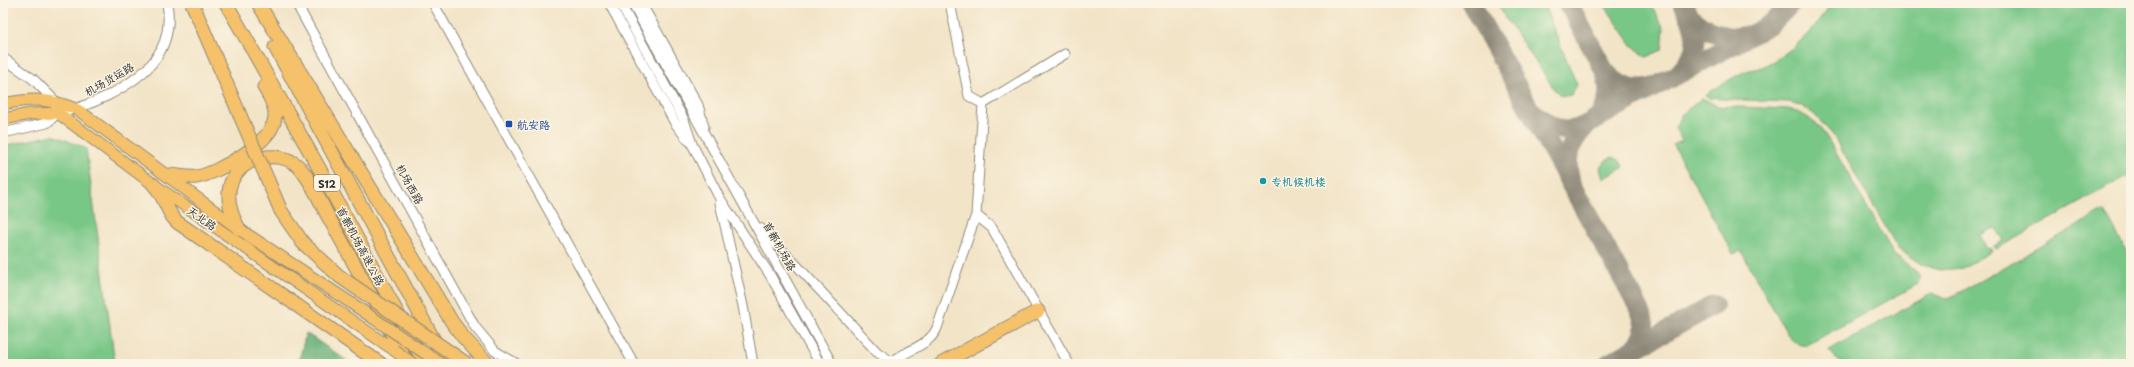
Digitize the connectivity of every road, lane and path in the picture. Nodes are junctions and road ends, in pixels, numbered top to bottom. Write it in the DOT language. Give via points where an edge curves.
graph roads {
  1 [pos="167,3"];
  2 [pos="192,3"];
  3 [pos="226,3"];
  4 [pos="250,3"];
  5 [pos="258,3"];
  6 [pos="296,3"];
  7 [pos="434,3"];
  8 [pos="609,3"];
  9 [pos="620,3"];
  10 [pos="632,3"];
  11 [pos="641,3"];
  12 [pos="950,3"];
  13 [pos="251,48"];
  14 [pos="1065,54"];
  15 [pos="3,58"];
  16 [pos="55,101"];
  17 [pos="3,104"];
  18 [pos="983,104"];
  19 [pos="78,110"];
  20 [pos="58,113"];
  21 [pos="3,119"];
  22 [pos="3,133"];
  23 [pos="708,139"];
  24 [pos="692,144"];
  25 [pos="168,176"];
  26 [pos="153,184"];
  27 [pos="735,189"];
  28 [pos="719,198"];
  29 [pos="976,215"];
  30 [pos="752,220"];
  31 [pos="239,229"];
  32 [pos="1038,311"];
  33 [pos="891,363"];
  34 [pos="381,364"];
  35 [pos="408,364"];
  36 [pos="413,364"];
  37 [pos="425,364"];
  38 [pos="441,364"];
  39 [pos="447,364"];
  40 [pos="467,364"];
  41 [pos="488,364"];
  42 [pos="517,364"];
  43 [pos="634,364"];
  44 [pos="753,364"];
  45 [pos="820,364"];
  46 [pos="832,364"];
  47 [pos="941,364"];
  48 [pos="1069,364"];
  1 -- 19 [label="street, 机场货运路" via="167,31 152,65 124,86"];
  2 -- 40 [label="highway, bridge" via="275,200 298,237 339,276"];
  3 -- 13 [label="highway, 首都机场高速公路 / S12"];
  4 -- 39 [label="highway, 首都机场高速公路 / S12"];
  5 -- 41 [label="highway" via="452,322"];
  6 -- 42 [label="street, 机场西路" via="472,322 495,351"];
  7 -- 43 [label="street"];
  8 -- 24 [label="street, 首都机场路" via="675,123"];
  9 -- 24 [label="street, 首都机场路" via="684,120"];
  10 -- 23 [label="street, 首都机场路"];
  11 -- 23 [label="street, 首都机场路" via="698,105"];
  12 -- 18 [label="street" via="969,96"];
  13 -- 25 [label="highway" via="275,114 268,134 259,143 209,173 193,177"];
  13 -- 37 [label="highway, 首都机场高速公路 / S12" via="316,161"];
  14 -- 18 [label="street"];
  15 -- 16 [label="street" via="33,79"];
  16 -- 17 [label="main road, 天北路" via="29,99"];
  16 -- 19 [label="main road, 天北路"];
  16 -- 20 [label="street"];
  18 -- 29 [label="street"];
  19 -- 20 [label="street, 机场货运路"];
  19 -- 25 [label="main road, 天北路"];
  20 -- 21 [label="main road"];
  20 -- 22 [label="street" via="47,123"];
  20 -- 26 [label="main road, 天北路"];
  23 -- 27 [label="street, 首都机场路"];
  24 -- 28 [label="street, 首都机场路"];
  25 -- 31 [label="main road, 天北路"];
  26 -- 34 [label="highway" via="162,193 170,215 177,222"];
  26 -- 36 [label="main road, 天北路, bridge"];
  27 -- 28 [label="street"];
  27 -- 30 [label="street, 首都机场路"];
  28 -- 44 [label="street, 首都机场路"];
  28 -- 45 [label="street, 首都机场路" via="770,275"];
  29 -- 32 [label="street" via="992,228"];
  29 -- 33 [label="street" via="934,335 898,356"];
  30 -- 33 [label="street" via="877,352"];
  30 -- 46 [label="street, 首都机场路"];
  31 -- 35 [label="highway" via="231,211 229,197 236,174 246,165 265,157 279,157 297,166 310,184"];
  31 -- 38 [label="main road, 天北路, bridge"];
  32 -- 47 [label="highway"];
  32 -- 48 [label="street"];
}
